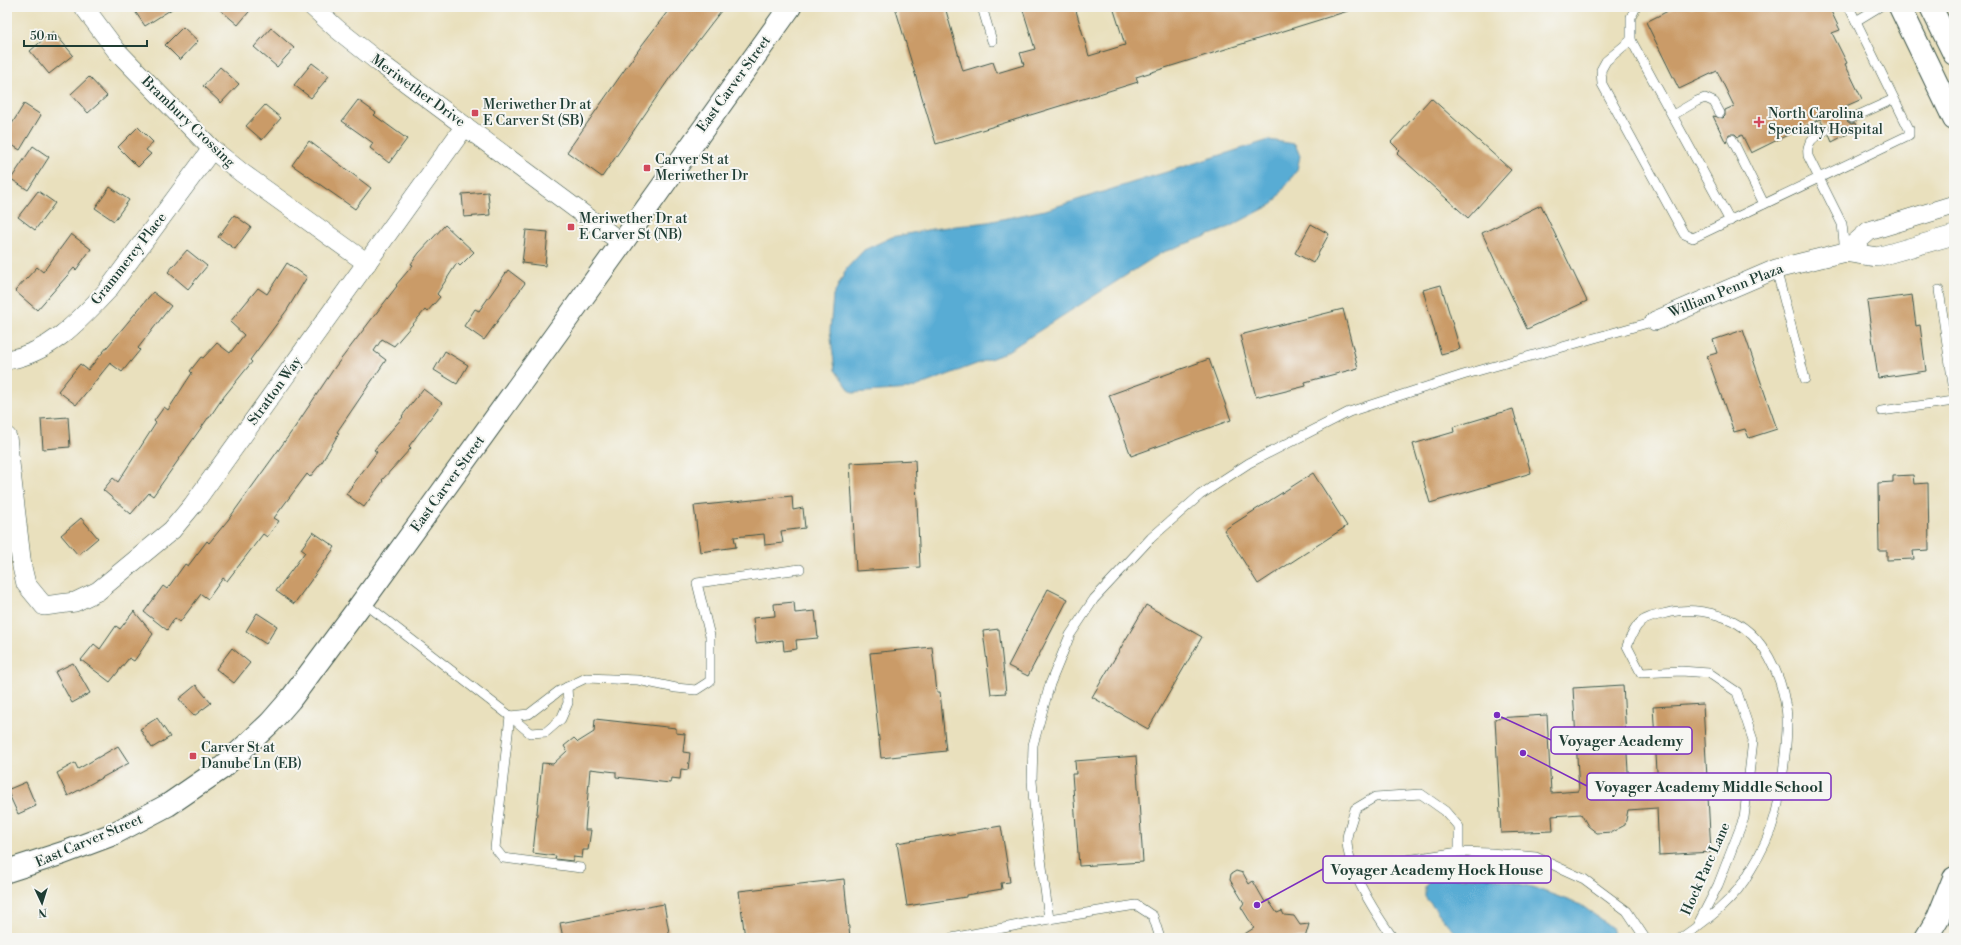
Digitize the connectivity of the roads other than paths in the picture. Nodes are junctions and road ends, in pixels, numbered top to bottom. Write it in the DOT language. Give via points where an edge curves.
graph roads {
  1 [pos="84,7"];
  2 [pos="313,7"];
  3 [pos="790,7"];
  4 [pos="982,7"];
  5 [pos="1636,7"];
  6 [pos="1849,7"];
  7 [pos="1879,7"];
  8 [pos="1900,7"];
  9 [pos="1931,7"];
  10 [pos="1856,21"];
  11 [pos="1631,40"];
  12 [pos="992,41"];
  13 [pos="1954,54"];
  14 [pos="1894,99"];
  15 [pos="1720,113"];
  16 [pos="1672,115"];
  17 [pos="1852,118"];
  18 [pos="1954,119"];
  19 [pos="465,126"];
  20 [pos="1826,130"];
  21 [pos="1732,139"];
  22 [pos="212,149"];
  23 [pos="1820,178"];
  24 [pos="1764,204"];
  25 [pos="1954,205"];
  26 [pos="1730,221"];
  27 [pos="1954,235"];
  28 [pos="622,243"];
  29 [pos="1845,252"];
  30 [pos="367,263"];
  31 [pos="1776,269"];
  32 [pos="1939,290"];
  33 [pos="1655,321"];
  34 [pos="7,360"];
  35 [pos="1805,379"];
  36 [pos="1954,392"];
  37 [pos="1954,402"];
  38 [pos="1881,411"];
  39 [pos="7,437"];
  40 [pos="800,569"];
  41 [pos="363,602"];
  42 [pos="567,687"];
  43 [pos="510,716"];
  44 [pos="1459,852"];
  45 [pos="581,868"];
  46 [pos="12,872"];
  47 [pos="1354,874"];
  48 [pos="1954,878"];
  49 [pos="1049,919"];
  50 [pos="1696,928"];
  51 [pos="952,938"];
  52 [pos="1160,938"];
  53 [pos="1393,938"];
  54 [pos="1645,938"];
  55 [pos="1681,938"];
  56 [pos="1926,938"];
  1 -- 22 [label="street, Brambury Crossing" via="116,50"];
  2 -- 19 [label="street, Meriwether Drive" via="380,64"];
  3 -- 28 [label="street, East Carver Street"];
  4 -- 12 [label="lane"];
  5 -- 11 [label="lane" via="1631,17"];
  6 -- 10 [label="lane"];
  7 -- 10 [label="lane"];
  8 -- 18 [label="street"];
  9 -- 13 [label="street"];
  10 -- 14 [label="lane"];
  11 -- 16 [label="lane"];
  11 -- 26 [label="lane" via="1606,61 1601,70 1602,84 1684,234 1693,238"];
  14 -- 17 [label="lane"];
  14 -- 23 [label="lane" via="1909,134"];
  15 -- 16 [label="lane" via="1714,102 1704,98"];
  16 -- 26 [label="lane"];
  19 -- 28 [label="street, Meriwether Drive"];
  19 -- 30 [label="street, Stratton Way"];
  20 -- 23 [label="lane" via="1810,140 1807,147 1808,156"];
  21 -- 24 [label="lane"];
  22 -- 30 [label="street, Brambury Crossing" via="242,174"];
  22 -- 34 [label="street, Grammercy Place" via="107,291 89,311 42,349 22,358"];
  23 -- 24 [label="lane"];
  23 -- 29 [label="lane" via="1842,224"];
  24 -- 26 [label="lane"];
  25 -- 29 [label="street, William Penn Plaza" via="1869,230"];
  27 -- 29 [label="street, William Penn Plaza" via="1877,257"];
  28 -- 41 [label="street, East Carver Street"];
  29 -- 31 [label="street, William Penn Plaza"];
  30 -- 39 [label="street, Stratton Way" via="172,530 98,591 75,602 44,606 26,584"];
  31 -- 33 [label="street, William Penn Plaza"];
  31 -- 35 [label="lane"];
  32 -- 36 [label="lane"];
  33 -- 49 [label="lane" via="1463,375 1349,412 1249,463 1200,495 1151,538 1094,599 1070,635 1050,684 1035,739 1032,781 1034,814"];
  37 -- 38 [label="lane"];
  40 -- 42 [label="lane" via="697,583 710,636 710,681 696,690 638,680 586,678"];
  41 -- 43 [label="lane"];
  41 -- 46 [label="street, East Carver Street" via="275,717 222,768 168,805 140,820 104,837"];
  42 -- 43 [label="lane" via="529,714"];
  42 -- 43 [label="lane" via="568,703 561,719 546,732 530,734"];
  43 -- 45 [label="lane" via="495,848 504,858"];
  44 -- 47 [label="lane" via="1394,862"];
  44 -- 47 [label="lane" via="1459,827 1445,811 1421,794 1375,797 1355,809 1347,838"];
  44 -- 54 [label="lane" via="1536,857 1584,879 1627,911"];
  47 -- 53 [label="lane"];
  48 -- 56 [label="street" via="1938,918"];
  49 -- 51 [label="lane"];
  49 -- 52 [label="lane" via="1136,906 1153,916"];
  50 -- 50 [label="lane, Hock Parc Lane" via="1741,886 1770,830 1779,796 1786,738 1786,709 1779,680 1761,644 1748,630 1722,616 1691,610 1644,619 1633,629 1627,646 1641,673 1709,673 1737,692 1753,740 1744,818 1718,885"];
  50 -- 55 [label="lane, Hock Parc Lane"];
}
